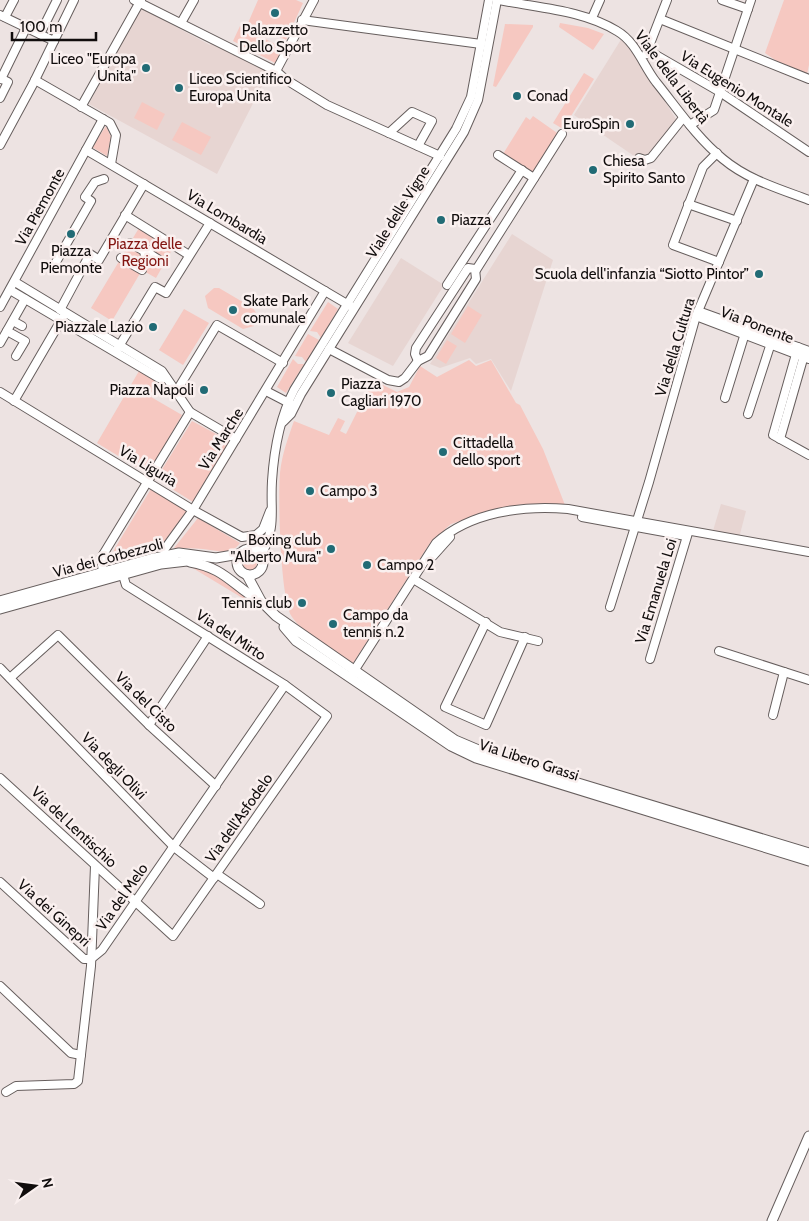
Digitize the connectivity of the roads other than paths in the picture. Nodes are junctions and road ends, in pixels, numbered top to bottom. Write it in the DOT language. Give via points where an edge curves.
graph roads {
  1 [pos="14,0"];
  2 [pos="57,0"];
  3 [pos="74,0"];
  4 [pos="194,0"];
  5 [pos="314,0"];
  6 [pos="489,0"];
  7 [pos="498,0"];
  8 [pos="600,0"];
  9 [pos="667,0"];
  10 [pos="722,0"];
  11 [pos="751,0"];
  12 [pos="138,1"];
  13 [pos="748,9"];
  14 [pos="3,16"];
  15 [pos="592,18"];
  16 [pos="660,19"];
  17 [pos="302,20"];
  18 [pos="181,23"];
  19 [pos="26,28"];
  20 [pos="40,34"];
  21 [pos="54,41"];
  22 [pos="481,44"];
  23 [pos="735,48"];
  24 [pos="649,51"];
  25 [pos="642,58"];
  26 [pos="276,71"];
  27 [pos="809,79"];
  28 [pos="3,80"];
  29 [pos="35,80"];
  30 [pos="720,92"];
  31 [pos="0,98"];
  32 [pos="81,107"];
  33 [pos="683,118"];
  34 [pos="103,119"];
  35 [pos="690,126"];
  36 [pos="388,133"];
  37 [pos="562,134"];
  38 [pos="0,145"];
  39 [pos="418,146"];
  40 [pos="86,150"];
  41 [pos="809,152"];
  42 [pos="717,154"];
  43 [pos="498,155"];
  44 [pos="440,156"];
  45 [pos="639,158"];
  46 [pos="111,164"];
  47 [pos="522,170"];
  48 [pos="534,178"];
  49 [pos="104,179"];
  50 [pos="754,179"];
  51 [pos="144,184"];
  52 [pos="809,189"];
  53 [pos="808,199"];
  54 [pos="688,204"];
  55 [pos="125,216"];
  56 [pos="737,221"];
  57 [pos="210,222"];
  58 [pos="157,235"];
  59 [pos="130,243"];
  60 [pos="147,253"];
  61 [pos="467,254"];
  62 [pos="190,255"];
  63 [pos="121,258"];
  64 [pos="719,262"];
  65 [pos="164,263"];
  66 [pos="478,267"];
  67 [pos="52,269"];
  68 [pos="15,282"];
  69 [pos="447,284"];
  70 [pos="10,290"];
  71 [pos="325,291"];
  72 [pos="25,299"];
  73 [pos="351,306"];
  74 [pos="0,307"];
  75 [pos="62,314"];
  76 [pos="697,314"];
  77 [pos="13,321"];
  78 [pos="22,326"];
  79 [pos="7,331"];
  80 [pos="746,332"];
  81 [pos="771,341"];
  82 [pos="0,342"];
  83 [pos="118,349"];
  84 [pos="330,349"];
  85 [pos="804,353"];
  86 [pos="16,356"];
  87 [pos="418,361"];
  88 [pos="283,363"];
  89 [pos="266,391"];
  90 [pos="0,392"];
  91 [pos="176,392"];
  92 [pos="726,398"];
  93 [pos="14,400"];
  94 [pos="291,404"];
  95 [pos="190,412"];
  96 [pos="748,414"];
  97 [pos="236,439"];
  98 [pos="809,455"];
  99 [pos="147,481"];
  100 [pos="272,506"];
  101 [pos="193,510"];
  102 [pos="635,524"];
  103 [pos="688,534"];
  104 [pos="270,537"];
  105 [pos="164,550"];
  106 [pos="253,550"];
  107 [pos="809,552"];
  108 [pos="240,554"];
  109 [pos="261,556"];
  110 [pos="809,556"];
  111 [pos="201,557"];
  112 [pos="216,558"];
  113 [pos="429,558"];
  114 [pos="187,561"];
  115 [pos="237,566"];
  116 [pos="103,572"];
  117 [pos="251,574"];
  118 [pos="123,575"];
  119 [pos="416,580"];
  120 [pos="24,598"];
  121 [pos="0,601"];
  122 [pos="261,601"];
  123 [pos="400,601"];
  124 [pos="610,607"];
  125 [pos="0,609"];
  126 [pos="486,622"];
  127 [pos="208,636"];
  128 [pos="525,637"];
  129 [pos="538,641"];
  130 [pos="719,651"];
  131 [pos="650,659"];
  132 [pos="0,668"];
  133 [pos="784,672"];
  134 [pos="353,675"];
  135 [pos="10,678"];
  136 [pos="809,680"];
  137 [pos="285,685"];
  138 [pos="773,714"];
  139 [pos="328,716"];
  140 [pos="149,726"];
  141 [pos="0,778"];
  142 [pos="216,786"];
  143 [pos="174,847"];
  144 [pos="809,853"];
  145 [pos="809,861"];
  146 [pos="95,866"];
  147 [pos="215,876"];
  148 [pos="0,882"];
  149 [pos="134,902"];
  150 [pos="260,904"];
  151 [pos="173,936"];
  152 [pos="91,959"];
  153 [pos="0,986"];
  154 [pos="71,1053"];
  155 [pos="81,1054"];
  156 [pos="80,1065"];
  157 [pos="6,1092"];
  158 [pos="809,1136"];
  159 [pos="772,1221"];
  1 -- 14 [label="street"];
  2 -- 20 [label="street"];
  3 -- 21 [label="street"];
  4 -- 18 [label="street"];
  5 -- 17 [label="street"];
  6 -- 22 [label="street, Viale delle Vigne"];
  7 -- 15 [label="street, Viale della Libertà"];
  7 -- 73 [label="street, Viale delle Vigne" via="478,100 464,132"];
  8 -- 15 [label="street"];
  9 -- 16 [label="street"];
  10 -- 13 [label="street"];
  11 -- 13 [label="street"];
  12 -- 18 [label="street"];
  12 -- 32 [label="street"];
  13 -- 23 [label="street"];
  14 -- 19 [label="street"];
  15 -- 25 [label="street, Viale della Libertà" via="624,35"];
  16 -- 23 [label="street"];
  16 -- 24 [label="street"];
  17 -- 22 [label="street"];
  17 -- 26 [label="street"];
  18 -- 26 [label="street"];
  19 -- 20 [label="street"];
  19 -- 28 [label="street"];
  20 -- 21 [label="street"];
  21 -- 29 [label="street"];
  22 -- 44 [label="street, Viale delle Vigne" via="471,97"];
  23 -- 27 [label="street"];
  23 -- 30 [label="street"];
  24 -- 25 [label="street"];
  24 -- 30 [label="street, Via Eugenio Montale"];
  25 -- 33 [label="street, Viale della Libertà"];
  26 -- 36 [label="street" via="284,80 327,105"];
  28 -- 31 [label="street"];
  29 -- 32 [label="street"];
  29 -- 38 [label="street"];
  30 -- 35 [label="street" via="714,110"];
  30 -- 41 [label="street, Via Eugenio Montale"];
  32 -- 34 [label="street"];
  33 -- 35 [label="street, Viale della Libertà"];
  33 -- 45 [label="street" via="651,158"];
  34 -- 40 [label="street, Via Piemonte"];
  34 -- 46 [label="street" via="110,123 116,135"];
  35 -- 42 [label="street, Viale della Libertà"];
  36 -- 39 [label="street"];
  36 -- 39 [label="street" via="412,112 432,121"];
  37 -- 48 [label="street"];
  39 -- 44 [label="street"];
  40 -- 46 [label="street, Via Lombardia"];
  40 -- 68 [label="street, Via Piemonte"];
  42 -- 50 [label="street, Viale della Libertà"];
  42 -- 54 [label="street" via="703,167"];
  43 -- 47 [label="street"];
  44 -- 73 [label="street, Viale delle Vigne"];
  46 -- 51 [label="street, Via Lombardia"];
  47 -- 48 [label="street"];
  47 -- 61 [label="street"];
  48 -- 66 [label="street"];
  49 -- 67 [label="street" via="85,197 92,201"];
  50 -- 53 [label="street, Viale della Libertà"];
  50 -- 56 [label="street, Via della Cultura"];
  51 -- 55 [label="street"];
  51 -- 57 [label="street, Via Lombardia"];
  52 -- 53 [label="street"];
  54 -- 56 [label="street"];
  54 -- 64 [label="street" via="673,245"];
  55 -- 58 [label="street"];
  55 -- 75 [label="street" via="99,260 90,254"];
  56 -- 64 [label="street, Via della Cultura"];
  57 -- 62 [label="street"];
  57 -- 71 [label="street, Via Lombardia"];
  58 -- 60 [label="street"];
  58 -- 62 [label="street"];
  59 -- 60 [label="street"];
  60 -- 63 [label="street" via="140,269"];
  60 -- 65 [label="street"];
  61 -- 66 [label="street"];
  61 -- 69 [label="street"];
  62 -- 83 [label="street" via="166,293 155,287"];
  64 -- 76 [label="street, Via della Cultura"];
  66 -- 87 [label="street" via="476,279 428,356"];
  66 -- 87 [label="street" via="464,272 416,348"];
  68 -- 70 [label="street, Via Piemonte"];
  68 -- 75 [label="street"];
  70 -- 72 [label="street"];
  70 -- 74 [label="street, Via Piemonte"];
  71 -- 73 [label="street, Via Lombardia"];
  71 -- 88 [label="street, Via Marche"];
  72 -- 75 [label="street"];
  72 -- 77 [label="street"];
  73 -- 84 [label="street, Viale delle Vigne"];
  73 -- 94 [label="street, Viale delle Vigne"];
  75 -- 83 [label="street"];
  75 -- 93 [label="street"];
  76 -- 80 [label="street, Via Ponente"];
  76 -- 102 [label="street, Via della Cultura"];
  77 -- 78 [label="street"];
  77 -- 79 [label="street"];
  79 -- 82 [label="street"];
  79 -- 86 [label="street" via="25,341"];
  80 -- 81 [label="street, Via Ponente"];
  80 -- 92 [label="street"];
  81 -- 85 [label="street, Via Ponente"];
  81 -- 96 [label="street"];
  83 -- 91 [label="street" via="162,371"];
  84 -- 87 [label="street" via="388,380 399,382"];
  84 -- 94 [label="street, Viale delle Vigne"];
  85 -- 98 [label="street" via="773,436"];
  88 -- 89 [label="street, Via Marche"];
  88 -- 91 [label="street" via="217,325"];
  89 -- 94 [label="street"];
  89 -- 97 [label="street, Via Marche"];
  90 -- 93 [label="street, Via Liguria"];
  91 -- 95 [label="street"];
  93 -- 99 [label="street, Via Liguria"];
  94 -- 100 [label="street, Viale delle Vigne" via="283,422 274,461"];
  95 -- 97 [label="street"];
  95 -- 99 [label="street"];
  97 -- 101 [label="street, Via Marche"];
  99 -- 101 [label="street, Via Liguria"];
  99 -- 116 [label="street" via="100,558"];
  100 -- 101 [label="street, Via Liguria" via="263,529 248,538"];
  100 -- 104 [label="street, Viale delle Vigne" via="274,520"];
  101 -- 105 [label="street, Via Marche"];
  102 -- 103 [label="street"];
  102 -- 113 [label="street" via="548,507 463,528"];
  102 -- 124 [label="street, Via della Cultura"];
  103 -- 107 [label="street"];
  103 -- 110 [label="street"];
  103 -- 131 [label="street, Via Emanuela Loi"];
  104 -- 106 [label="street"];
  104 -- 109 [label="street, Viale delle Vigne"];
  106 -- 108 [label="main road" via="244,550"];
  106 -- 109 [label="main road"];
  108 -- 112 [label="main road, Via dei Corbezzoli"];
  108 -- 115 [label="main road"];
  109 -- 117 [label="main road" via="262,565"];
  111 -- 112 [label="main road, Via dei Corbezzoli"];
  111 -- 114 [label="main road, Via dei Corbezzoli"];
  111 -- 116 [label="main road, Via dei Corbezzoli" via="179,553"];
  112 -- 115 [label="main road, Via dei Corbezzoli"];
  113 -- 119 [label="street"];
  113 -- 123 [label="street"];
  114 -- 118 [label="main road, Via dei Corbezzoli" via="161,564"];
  114 -- 122 [label="main road" via="223,572"];
  115 -- 117 [label="main road"];
  116 -- 120 [label="main road, Via dei Corbezzoli"];
  117 -- 122 [label="main road" via="253,588"];
  118 -- 120 [label="main road, Via dei Corbezzoli"];
  118 -- 127 [label="street, Via del Mirto" via="126,585"];
  119 -- 123 [label="street"];
  119 -- 126 [label="street"];
  120 -- 121 [label="main road"];
  120 -- 125 [label="main road"];
  122 -- 134 [label="main road, Via Libero Grassi" via="296,641"];
  123 -- 134 [label="street"];
  126 -- 128 [label="street" via="500,632"];
  126 -- 128 [label="street" via="445,707 486,725"];
  127 -- 137 [label="street, Via del Mirto"];
  127 -- 140 [label="street"];
  128 -- 129 [label="street"];
  130 -- 133 [label="street"];
  132 -- 135 [label="street, Via degli Olivi"];
  133 -- 136 [label="street"];
  133 -- 138 [label="street"];
  134 -- 144 [label="main road, Via Libero Grassi" via="478,752"];
  134 -- 145 [label="main road, Via Libero Grassi" via="451,746 476,758"];
  135 -- 140 [label="street, Via del Cisto" via="58,635"];
  135 -- 143 [label="street, Via degli Olivi"];
  137 -- 139 [label="street, Via del Mirto"];
  137 -- 142 [label="street, Via del Melo"];
  139 -- 147 [label="street, Via dell'Asfodelo"];
  140 -- 142 [label="street, Via del Cisto"];
  141 -- 146 [label="street, Via del Lentischio"];
  142 -- 143 [label="street, Via del Melo"];
  143 -- 147 [label="street, Via degli Olivi"];
  143 -- 149 [label="street, Via del Melo"];
  146 -- 149 [label="street, Via del Lentischio"];
  146 -- 152 [label="street"];
  147 -- 150 [label="street, Via degli Olivi"];
  147 -- 151 [label="street, Via dell'Asfodelo"];
  148 -- 152 [label="street, Via dei Ginepri" via="84,959"];
  149 -- 151 [label="street, Via del Lentischio"];
  149 -- 152 [label="street, Via del Melo" via="102,950"];
  152 -- 155 [label="street"];
  153 -- 154 [label="street"];
  154 -- 155 [label="street"];
  154 -- 156 [label="street"];
  155 -- 156 [label="street"];
  156 -- 157 [label="street" via="78,1081 74,1084 16,1086"];
  158 -- 159 [label="main road"];
}
